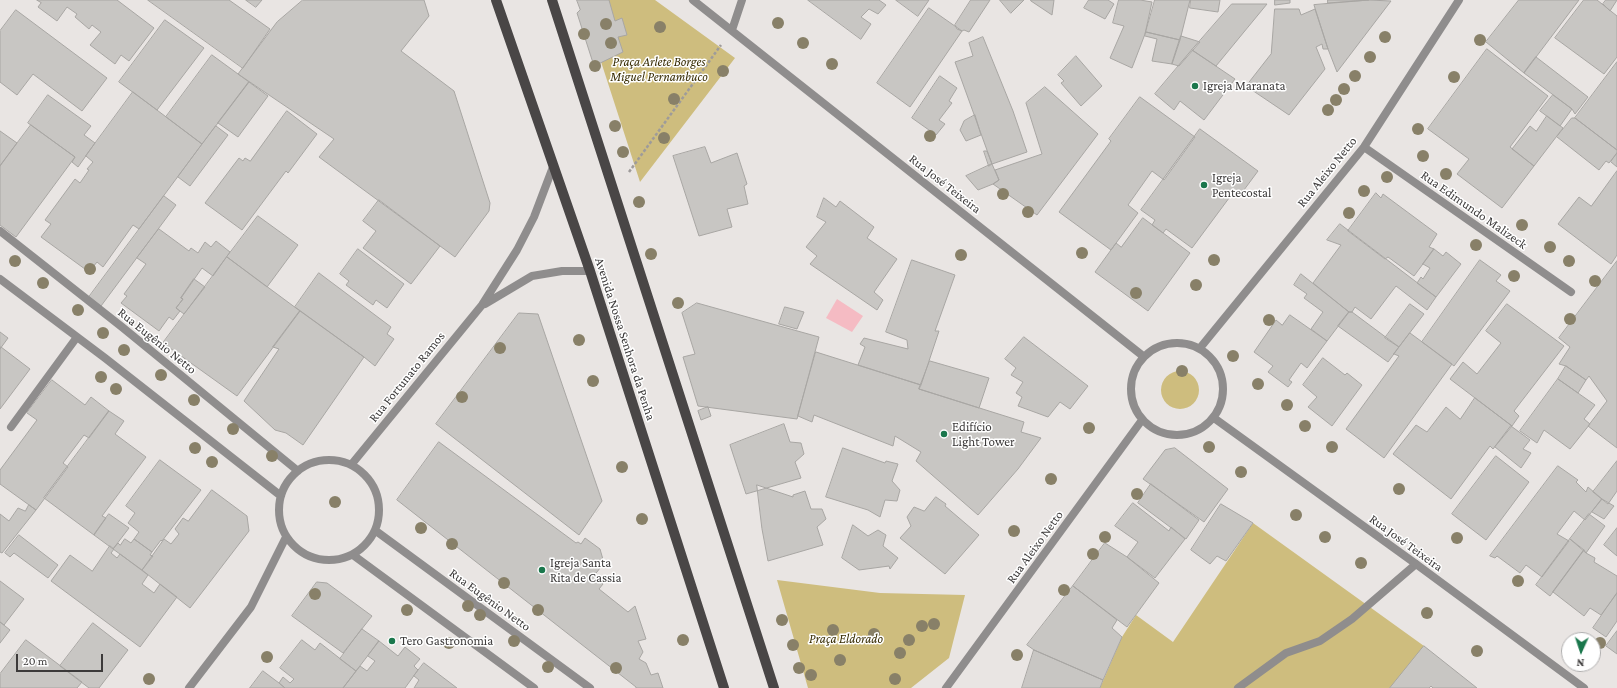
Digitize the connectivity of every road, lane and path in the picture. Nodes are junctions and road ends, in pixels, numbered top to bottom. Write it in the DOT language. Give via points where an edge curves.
graph roads {
  1 [pos="496,0"];
  2 [pos="552,0"];
  3 [pos="742,0"];
  4 [pos="1459,0"];
  5 [pos="698,1"];
  6 [pos="732,30"];
  7 [pos="1364,147"];
  8 [pos="553,168"];
  9 [pos="614,194"];
  10 [pos="0,231"];
  11 [pos="590,271"];
  12 [pos="0,279"];
  13 [pos="1571,292"];
  14 [pos="482,305"];
  15 [pos="77,337"];
  16 [pos="1200,348"];
  17 [pos="1144,356"];
  18 [pos="1214,418"];
  19 [pos="1142,420"];
  20 [pos="11,427"];
  21 [pos="351,465"];
  22 [pos="298,471"];
  23 [pos="281,496"];
  24 [pos="376,531"];
  25 [pos="286,537"];
  26 [pos="353,555"];
  27 [pos="1416,564"];
  28 [pos="189,688"];
  29 [pos="534,688"];
  30 [pos="590,688"];
  31 [pos="724,688"];
  32 [pos="774,688"];
  33 [pos="946,688"];
  34 [pos="1238,688"];
  35 [pos="1584,688"];
  1 -- 8 [label="main road, Avenida Nossa Senhora da Penha"];
  2 -- 9 [label="main road"];
  3 -- 6 [label="street"];
  4 -- 7 [label="street, Rua Aleixo Netto"];
  5 -- 6 [label="street"];
  6 -- 9 [label="path"];
  6 -- 17 [label="street, Rua José Teixeira"];
  7 -- 13 [label="street, Rua Edimundo Malizeck"];
  7 -- 16 [label="street, Rua Aleixo Netto"];
  8 -- 11 [label="main road, Avenida Nossa Senhora da Penha"];
  8 -- 14 [label="street, Rua Fortunato Ramos" via="534,217 517,250"];
  9 -- 32 [label="main road"];
  10 -- 22 [label="street, Rua Eugênio Netto"];
  11 -- 14 [label="street, Rua Fortunato Ramos" via="562,271 532,276"];
  11 -- 31 [label="main road, Avenida Nossa Senhora da Penha"];
  12 -- 15 [label="street"];
  14 -- 21 [label="street, Rua Fortunato Ramos"];
  15 -- 20 [label="street"];
  15 -- 23 [label="street"];
  16 -- 17 [label="street" via="1185,343 1170,343 1155,347"];
  16 -- 18 [label="street" via="1215,361 1223,379 1223,400"];
  17 -- 19 [label="street" via="1134,371 1130,388 1133,406"];
  18 -- 19 [label="street" via="1192,434 1165,434"];
  18 -- 27 [label="street, Rua José Teixeira"];
  19 -- 33 [label="street, Rua Aleixo Netto"];
  21 -- 22 [label="street" via="338,461 323,461 310,464"];
  21 -- 24 [label="street" via="366,476 376,493 380,512"];
  22 -- 23 [label="street" via="287,482"];
  23 -- 25 [label="street" via="278,510 280,524"];
  24 -- 26 [label="street" via="366,545"];
  24 -- 30 [label="street, Rua Eugênio Netto"];
  25 -- 26 [label="street" via="304,555 328,561"];
  25 -- 28 [label="street" via="251,607"];
  26 -- 29 [label="street"];
  27 -- 34 [label="street" via="1352,619 1320,641 1286,653"];
  27 -- 35 [label="street, Rua José Teixeira"];
}
